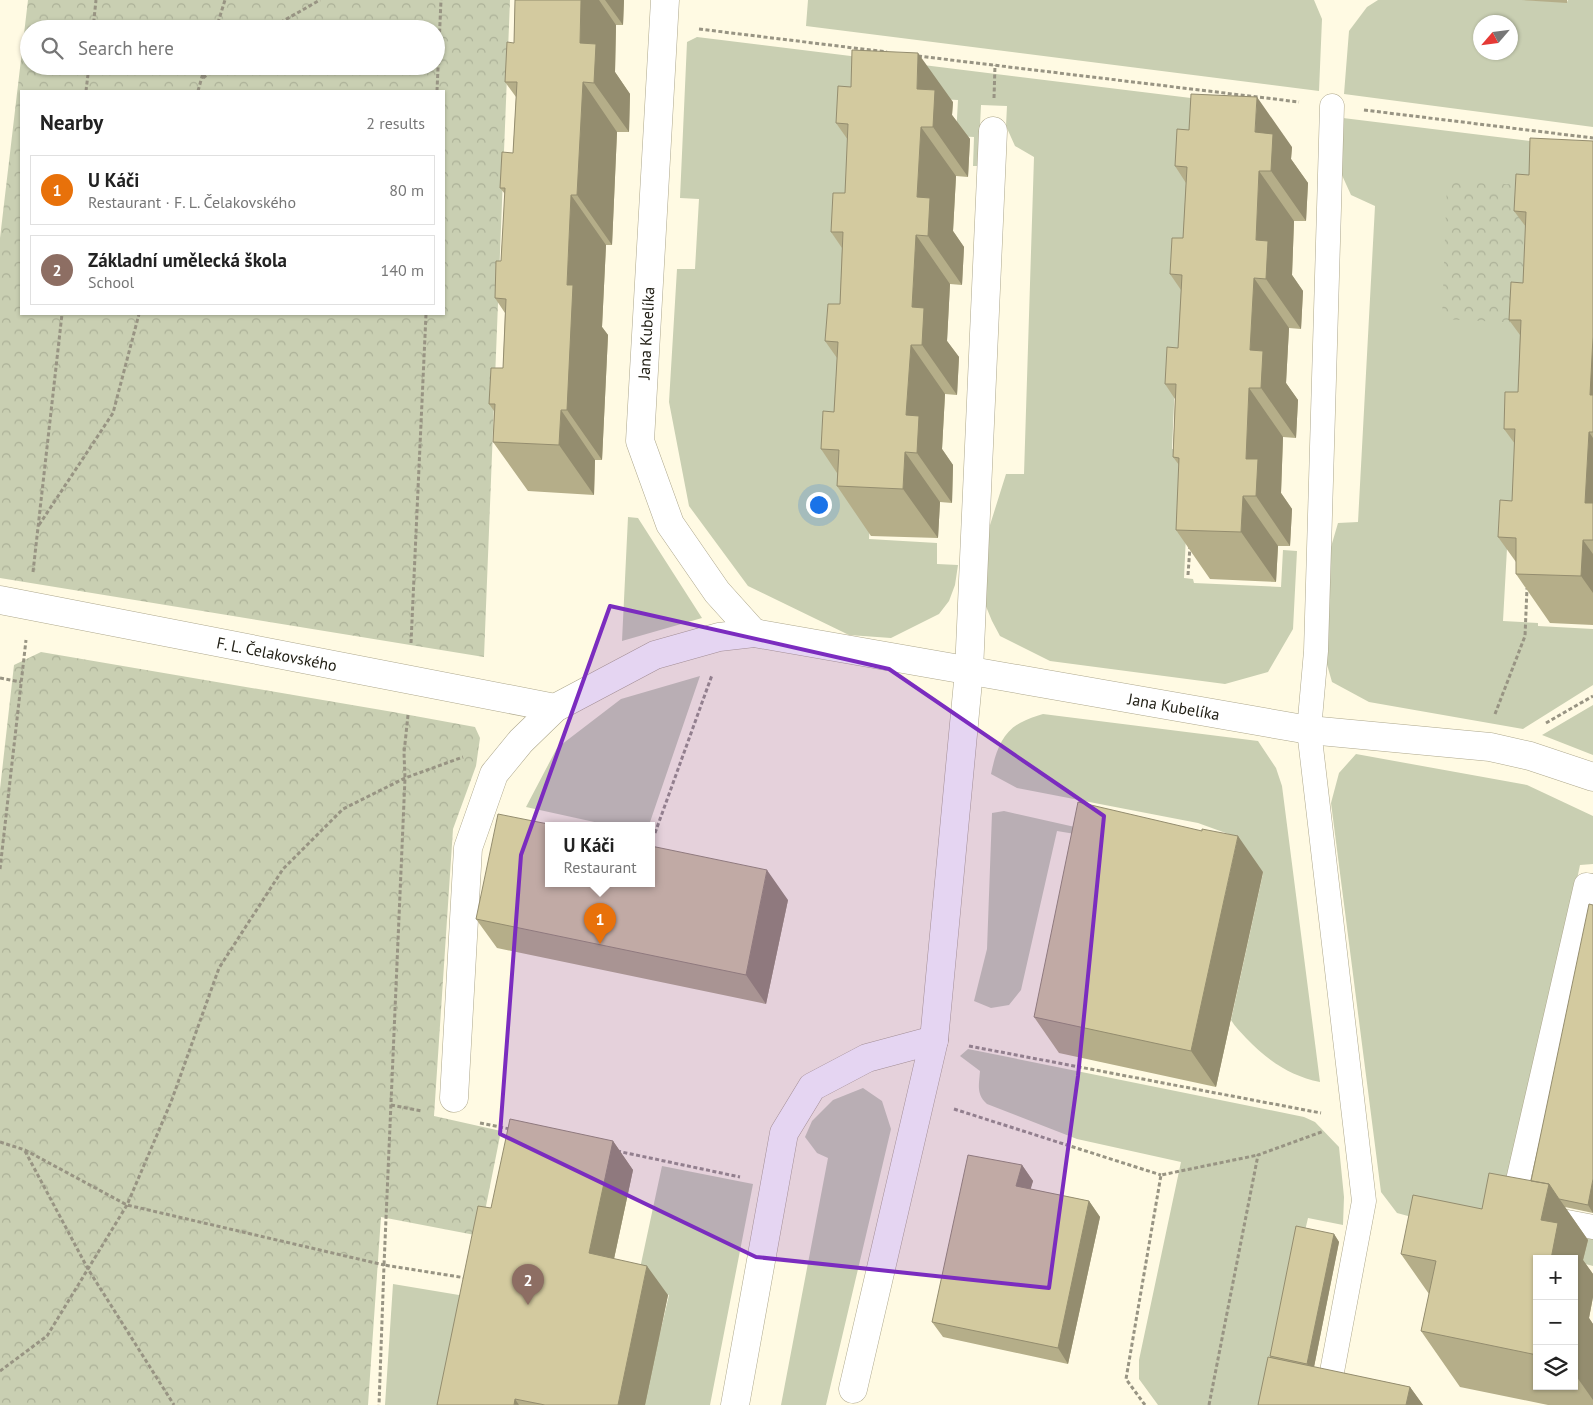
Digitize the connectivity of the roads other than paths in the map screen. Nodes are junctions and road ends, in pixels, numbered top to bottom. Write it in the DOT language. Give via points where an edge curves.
graph roads {
  1 [pos="665,12"];
  2 [pos="1332,106"];
  3 [pos="993,131"];
  4 [pos="0,600"];
  5 [pos="754,633"];
  6 [pos="969,670"];
  7 [pos="555,708"];
  8 [pos="1309,730"];
  9 [pos="1593,777"];
  10 [pos="1593,886"];
  11 [pos="934,1040"];
  12 [pos="454,1098"];
  13 [pos="1593,1227"];
  14 [pos="852,1389"];
  15 [pos="1328,1393"];
  16 [pos="736,1405"];
  1 -- 5 [label="street, Jana Kubelíka" via="640,442 670,524 717,592"];
  2 -- 8 [label="lane" via="1316,641"];
  3 -- 6 [label="street"];
  4 -- 7 [label="street, F. L. Čelakovského"];
  5 -- 6 [label="street, Jana Kubelíka"];
  5 -- 7 [label="street, Jana Kubelíka" via="719,637 655,655"];
  6 -- 8 [label="street, Jana Kubelíka"];
  6 -- 11 [label="street"];
  7 -- 12 [label="street, Jana Kubelíka" via="521,741 494,774 468,848"];
  8 -- 9 [label="street, Jana Kubelíka" via="1490,747 1530,756"];
  8 -- 15 [label="lane" via="1364,1201"];
  10 -- 13 [label="lane" via="1586,885 1511,1211"];
  11 -- 14 [label="street"];
  11 -- 16 [label="street" via="867,1058 812,1087 784,1133"];
}
